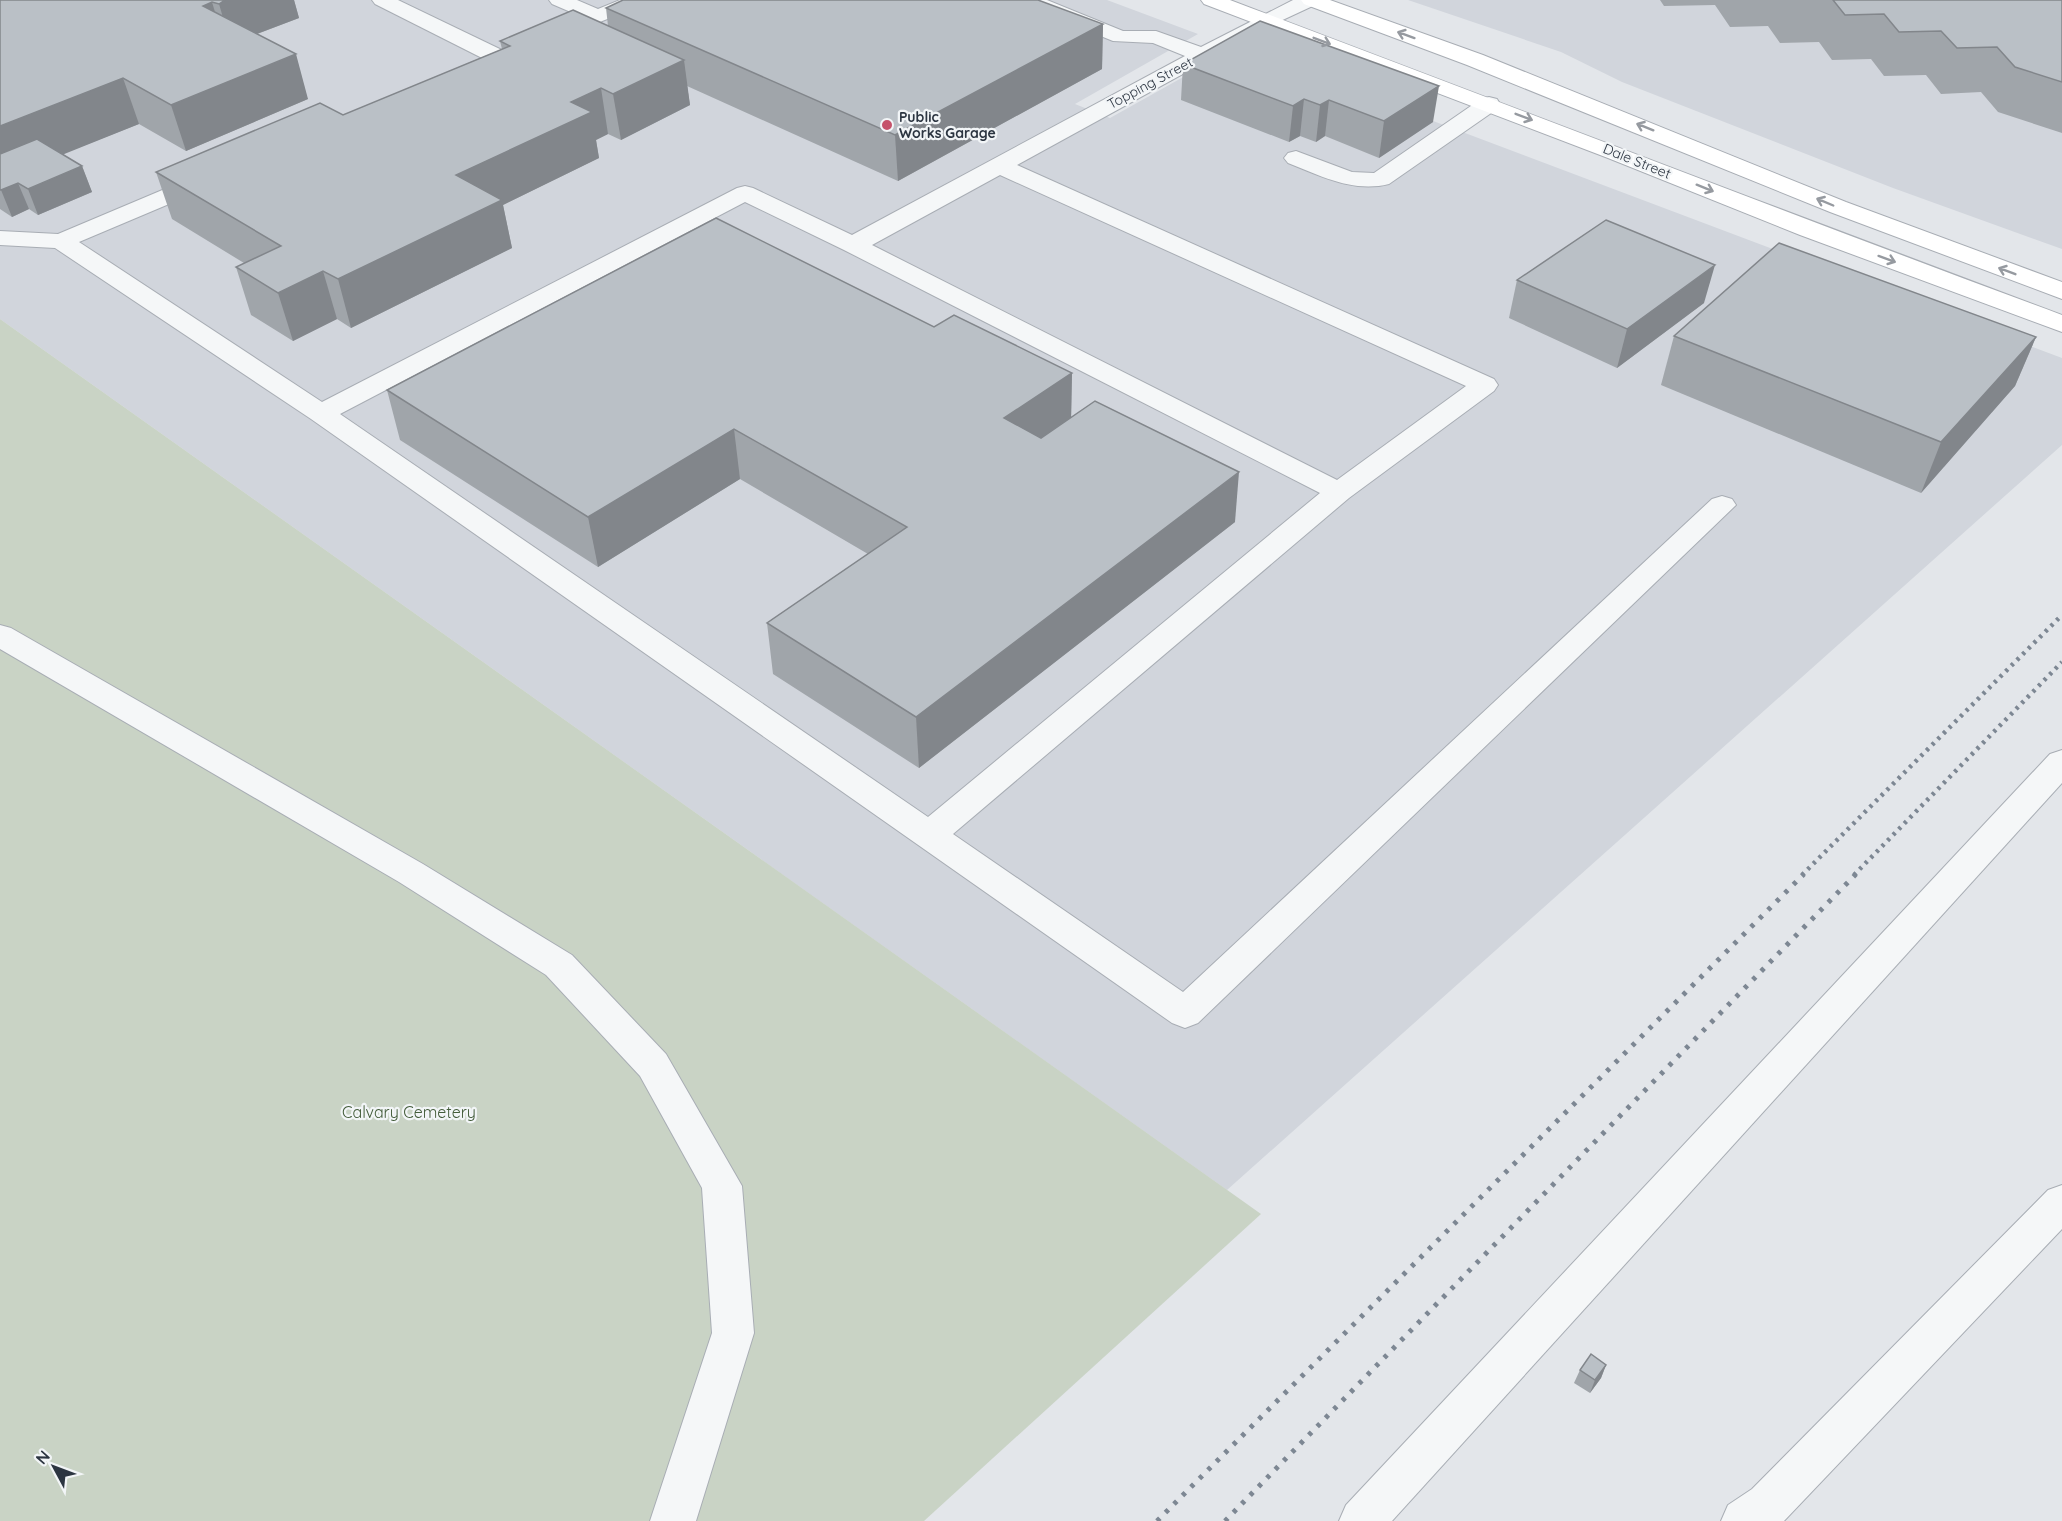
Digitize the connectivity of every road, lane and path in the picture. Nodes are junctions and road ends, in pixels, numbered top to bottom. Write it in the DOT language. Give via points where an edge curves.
graph roads {
  1 [pos="382,0"];
  2 [pos="559,0"];
  3 [pos="638,0"];
  4 [pos="1029,0"];
  5 [pos="1211,0"];
  6 [pos="1310,0"];
  7 [pos="598,16"];
  8 [pos="1267,20"];
  9 [pos="1202,55"];
  10 [pos="498,57"];
  11 [pos="476,66"];
  12 [pos="1488,104"];
  13 [pos="1296,158"];
  14 [pos="998,165"];
  15 [pos="225,172"];
  16 [pos="0,238"];
  17 [pos="61,241"];
  18 [pos="853,245"];
  19 [pos="2062,291"];
  20 [pos="2062,324"];
  21 [pos="321,413"];
  22 [pos="1339,492"];
  23 [pos="1722,505"];
  24 [pos="0,634"];
  25 [pos="2062,762"];
  26 [pos="929,836"];
  27 [pos="2062,1202"];
  28 [pos="673,1521"];
  29 [pos="1362,1521"];
  30 [pos="1744,1521"];
  1 -- 10 [label="lane"];
  2 -- 7 [label="lane"];
  3 -- 7 [label="lane"];
  4 -- 9 [label="lane" via="1119,37 1156,37"];
  5 -- 8 [label="main road, Dale Street"];
  6 -- 8 [label="lane, Topping Street"];
  19 -- 6 [label="main road, one-way" via="1838,207 1497,68"];
  7 -- 10 [label="lane"];
  8 -- 9 [label="lane, Topping Street"];
  8 -- 12 [label="main road, Dale Street, one-way"];
  9 -- 14 [label="lane, Topping Street"];
  10 -- 11 [label="lane"];
  12 -- 13 [label="lane" via="1381,179 1369,182 1348,178"];
  12 -- 20 [label="main road, Dale Street, one-way"];
  14 -- 18 [label="lane, Topping Street"];
  14 -- 22 [label="lane" via="1485,385"];
  15 -- 17 [label="lane"];
  16 -- 17 [label="lane"];
  17 -- 21 [label="lane"];
  18 -- 21 [label="lane" via="745,193"];
  18 -- 22 [label="lane"];
  21 -- 26 [label="lane"];
  22 -- 26 [label="lane"];
  23 -- 26 [label="lane" via="1185,1013"];
  24 -- 28 [label="lane" via="411,873 559,965 653,1065 722,1186 733,1333"];
  25 -- 29 [label="lane"];
  27 -- 30 [label="lane" via="1768,1505"];
}
